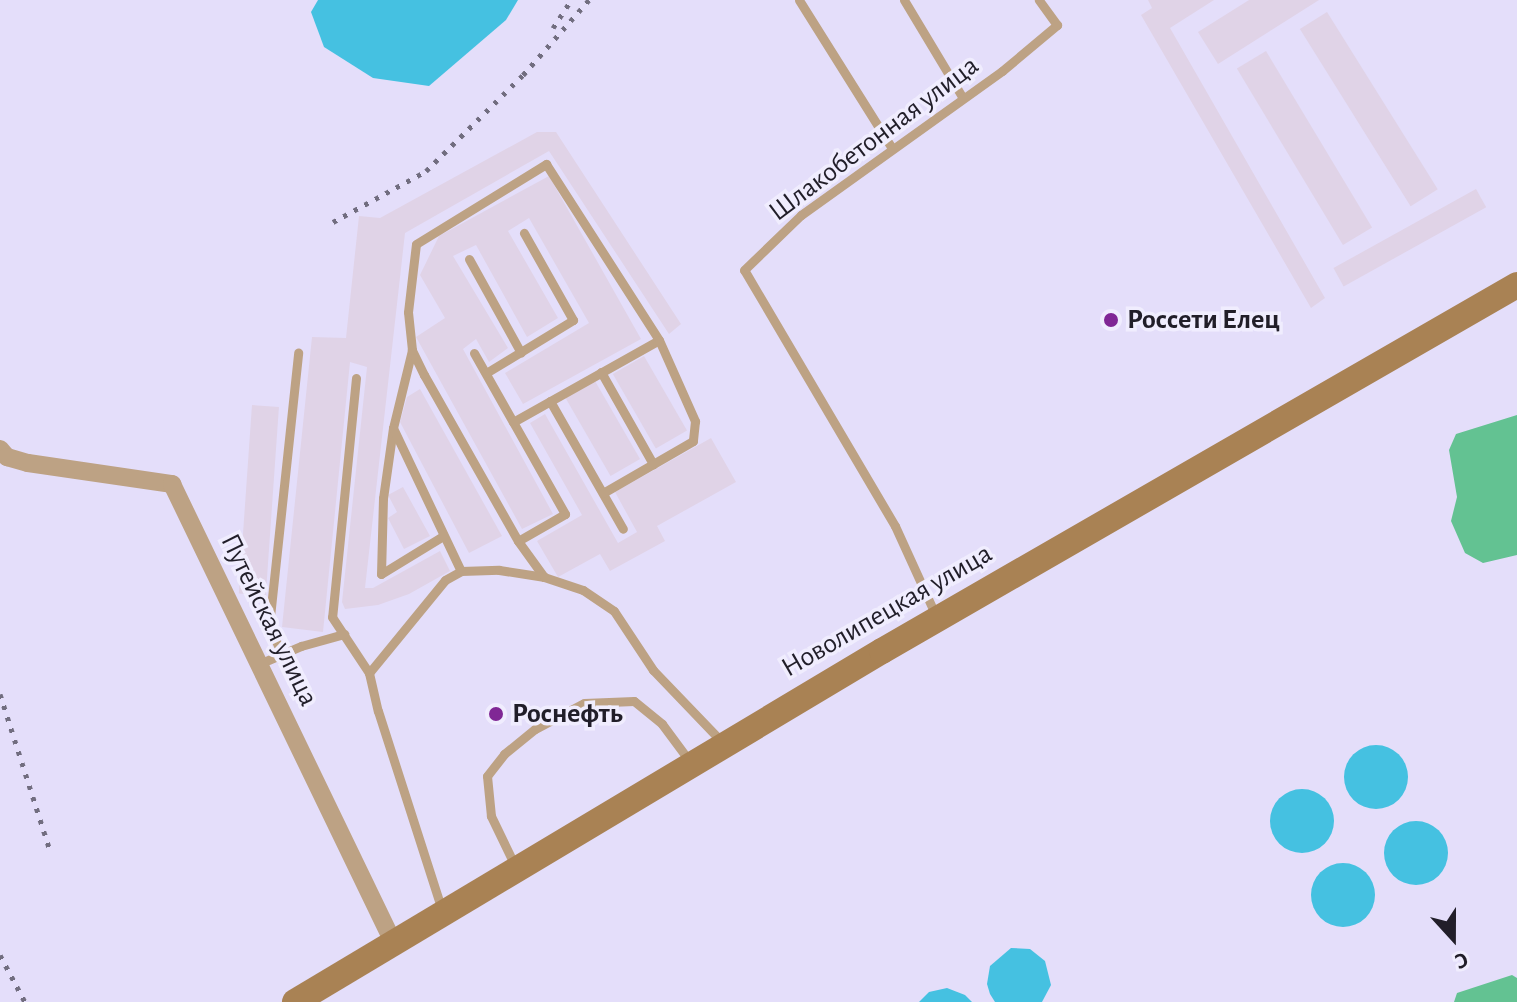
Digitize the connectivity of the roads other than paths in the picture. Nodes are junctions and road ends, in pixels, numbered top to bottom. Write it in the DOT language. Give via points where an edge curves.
graph roads {
  1 [pos="799,0"];
  2 [pos="904,0"];
  3 [pos="1039,0"];
  4 [pos="963,98"];
  5 [pos="892,148"];
  6 [pos="524,233"];
  7 [pos="469,259"];
  8 [pos="1517,285"];
  9 [pos="659,340"];
  10 [pos="412,350"];
  11 [pos="298,353"];
  12 [pos="474,353"];
  13 [pos="521,353"];
  14 [pos="601,372"];
  15 [pos="486,373"];
  16 [pos="356,378"];
  17 [pos="550,401"];
  18 [pos="513,422"];
  19 [pos="393,428"];
  20 [pos="0,449"];
  21 [pos="653,464"];
  22 [pos="603,493"];
  23 [pos="623,529"];
  24 [pos="443,536"];
  25 [pos="518,541"];
  26 [pos="461,571"];
  27 [pos="544,577"];
  28 [pos="937,619"];
  29 [pos="344,634"];
  30 [pos="282,654"];
  31 [pos="259,664"];
  32 [pos="369,673"];
  33 [pos="724,744"];
  34 [pos="691,763"];
  35 [pos="516,868"];
  36 [pos="443,913"];
  37 [pos="393,942"];
  38 [pos="295,1002"];
  1 -- 5 [label="lane"];
  2 -- 4 [label="lane"];
  3 -- 4 [label="lane, Шлакобетонная улица" via="1057,25"];
  4 -- 5 [label="lane, Шлакобетонная улица"];
  5 -- 28 [label="lane, Шлакобетонная улица" via="801,215 744,270 895,526"];
  6 -- 13 [label="lane" via="573,320"];
  7 -- 13 [label="lane"];
  8 -- 28 [label="street, Новолипецкая улица"];
  9 -- 10 [label="lane" via="546,164 416,244 408,312"];
  9 -- 14 [label="lane"];
  9 -- 21 [label="lane" via="695,421 693,441"];
  10 -- 19 [label="lane"];
  10 -- 25 [label="lane"];
  11 -- 30 [label="lane" via="269,626"];
  12 -- 15 [label="lane"];
  13 -- 15 [label="lane"];
  14 -- 17 [label="lane"];
  14 -- 21 [label="lane"];
  15 -- 18 [label="lane"];
  16 -- 29 [label="lane" via="332,617"];
  17 -- 18 [label="lane"];
  17 -- 22 [label="lane"];
  18 -- 25 [label="lane" via="565,514"];
  19 -- 24 [label="lane"];
  19 -- 24 [label="lane" via="383,498 381,574"];
  20 -- 31 [label="street, Путейская улица" via="7,457 28,463 172,484"];
  21 -- 22 [label="lane"];
  22 -- 23 [label="lane"];
  24 -- 26 [label="lane"];
  25 -- 27 [label="lane"];
  26 -- 27 [label="lane"];
  26 -- 32 [label="lane" via="445,580"];
  27 -- 33 [label="lane" via="583,590 614,611 653,670"];
  28 -- 33 [label="street, Новолипецкая улица"];
  29 -- 30 [label="lane"];
  29 -- 32 [label="lane"];
  30 -- 31 [label="lane"];
  31 -- 37 [label="street, Путейская улица"];
  32 -- 36 [label="lane"];
  33 -- 34 [label="street, Новолипецкая улица"];
  34 -- 35 [label="street, Новолипецкая улица"];
  34 -- 35 [label="lane" via="662,724 634,701 584,703 535,729 487,776 491,816"];
  35 -- 36 [label="street, Новолипецкая улица"];
  36 -- 37 [label="street, Новолипецкая улица"];
  37 -- 38 [label="street, Новолипецкая улица"];
}
